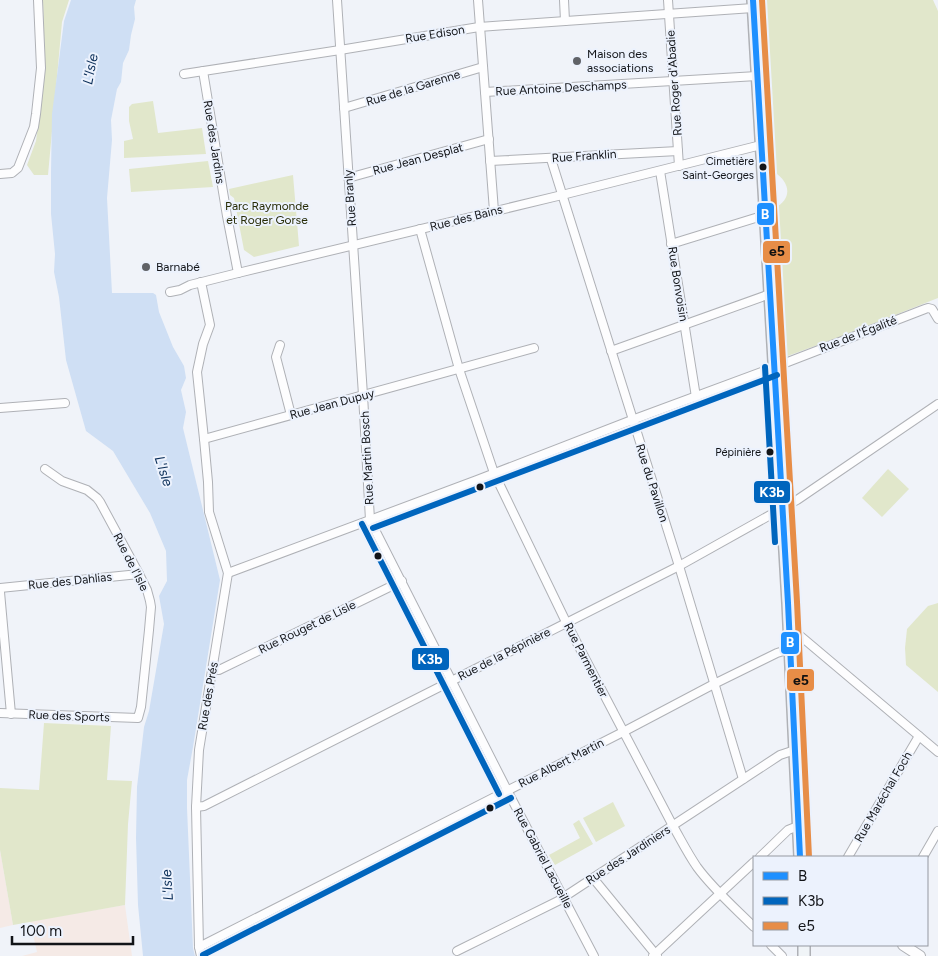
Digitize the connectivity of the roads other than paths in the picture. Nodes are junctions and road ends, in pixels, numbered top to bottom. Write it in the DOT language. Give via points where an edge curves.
graph roads {
  1 [pos="38,0"];
  2 [pos="336,0"];
  3 [pos="478,0"];
  4 [pos="564,0"];
  5 [pos="668,0"];
  6 [pos="753,4"];
  7 [pos="669,14"];
  8 [pos="565,21"];
  9 [pos="480,27"];
  10 [pos="340,50"];
  11 [pos="483,67"];
  12 [pos="203,71"];
  13 [pos="184,74"];
  14 [pos="757,76"];
  15 [pos="674,81"];
  16 [pos="485,92"];
  17 [pos="344,108"];
  18 [pos="488,140"];
  19 [pos="761,144"];
  20 [pos="678,151"];
  21 [pos="551,159"];
  22 [pos="490,161"];
  23 [pos="679,166"];
  24 [pos="660,170"];
  25 [pos="0,174"];
  26 [pos="348,178"];
  27 [pos="562,194"];
  28 [pos="494,210"];
  29 [pos="764,215"];
  30 [pos="420,229"];
  31 [pos="671,244"];
  32 [pos="353,246"];
  33 [pos="238,273"];
  34 [pos="201,282"];
  35 [pos="170,292"];
  36 [pos="770,294"];
  37 [pos="938,319"];
  38 [pos="684,325"];
  39 [pos="280,345"];
  40 [pos="534,348"];
  41 [pos="611,351"];
  42 [pos="774,367"];
  43 [pos="459,369"];
  44 [pos="363,395"];
  45 [pos="696,397"];
  46 [pos="65,403"];
  47 [pos="938,404"];
  48 [pos="0,408"];
  49 [pos="291,416"];
  50 [pos="632,420"];
  51 [pos="204,439"];
  52 [pos="45,469"];
  53 [pos="494,473"];
  54 [pos="782,508"];
  55 [pos="370,520"];
  56 [pos="679,566"];
  57 [pos="228,573"];
  58 [pos="139,574"];
  59 [pos="402,581"];
  60 [pos="0,588"];
  61 [pos="0,592"];
  62 [pos="566,622"];
  63 [pos="789,633"];
  64 [pos="790,650"];
  65 [pos="213,669"];
  66 [pos="452,681"];
  67 [pos="714,684"];
  68 [pos="0,713"];
  69 [pos="11,714"];
  70 [pos="138,718"];
  71 [pos="623,732"];
  72 [pos="918,736"];
  73 [pos="795,750"];
  74 [pos="938,752"];
  75 [pos="743,779"];
  76 [pos="507,790"];
  77 [pos="196,807"];
  78 [pos="673,826"];
  79 [pos="798,826"];
  80 [pos="938,831"];
  81 [pos="761,856"];
  82 [pos="800,856"];
  83 [pos="849,856"];
  84 [pos="924,856"];
  85 [pos="753,863"];
  86 [pos="593,878"];
  87 [pos="721,894"];
  88 [pos="563,897"];
  89 [pos="753,926"];
  90 [pos="772,946"];
  91 [pos="905,946"];
  92 [pos="199,947"];
  93 [pos="457,951"];
  94 [pos="655,955"];
  95 [pos="200,956"];
  96 [pos="594,956"];
  97 [pos="782,956"];
  98 [pos="920,956"];
  1 -- 25 [label="street" via="41,68 36,114 21,163 12,173"];
  2 -- 10 [label="street, Rue Branly"];
  3 -- 9 [label="street"];
  4 -- 8 [label="street"];
  5 -- 7 [label="street, Rue Roger d'Abadie"];
  6 -- 7 [label="street, Rue Edison"];
  6 -- 14 [label="main road"];
  7 -- 8 [label="street, Rue Edison"];
  7 -- 15 [label="street, Rue Roger d'Abadie"];
  8 -- 9 [label="street, Rue Edison"];
  9 -- 10 [label="street, Rue Edison"];
  9 -- 11 [label="street"];
  10 -- 12 [label="street, Rue Edison"];
  10 -- 17 [label="street, Rue Branly"];
  11 -- 16 [label="street"];
  11 -- 17 [label="street, Rue de la Garenne"];
  12 -- 13 [label="street, Rue Edison"];
  12 -- 33 [label="street, Rue des Jardins"];
  14 -- 15 [label="street, Rue Antoine Deschamps"];
  14 -- 19 [label="main road"];
  15 -- 16 [label="street, Rue Antoine Deschamps"];
  15 -- 20 [label="street, Rue Roger d'Abadie"];
  16 -- 18 [label="street"];
  17 -- 26 [label="street, Rue Branly"];
  18 -- 22 [label="street"];
  18 -- 26 [label="street, Rue Jean Desplat"];
  19 -- 23 [label="street, Rue des Bains"];
  19 -- 29 [label="main road"];
  20 -- 21 [label="street, Rue Franklin"];
  20 -- 23 [label="street, Rue Roger d'Abadie"];
  21 -- 22 [label="street, Rue Franklin"];
  21 -- 27 [label="street, Rue du Pavillon"];
  22 -- 28 [label="street"];
  23 -- 24 [label="street, Rue des Bains"];
  24 -- 27 [label="street, Rue des Bains"];
  24 -- 31 [label="street, Rue Bonvoisin"];
  26 -- 32 [label="street, Rue Branly"];
  27 -- 28 [label="street, Rue des Bains"];
  27 -- 41 [label="street, Rue du Pavillon"];
  28 -- 30 [label="street, Rue des Bains"];
  29 -- 31 [label="street"];
  29 -- 36 [label="main road"];
  30 -- 32 [label="street, Rue des Bains"];
  30 -- 43 [label="street, Rue Parmentier"];
  31 -- 38 [label="street, Rue Bonvoisin"];
  32 -- 33 [label="street, Rue des Bains"];
  32 -- 44 [label="street, Rue Branly"];
  33 -- 34 [label="street, Rue des Bains"];
  34 -- 35 [label="street, Rue des Bains"];
  34 -- 51 [label="street, Rue des Prés" via="210,325 197,372"];
  36 -- 38 [label="street"];
  36 -- 42 [label="main road"];
  37 -- 42 [label="street, Rue de l'Égalité" via="928,308"];
  38 -- 41 [label="street"];
  38 -- 45 [label="street, Rue Bonvoisin"];
  39 -- 49 [label="street" via="276,357"];
  40 -- 43 [label="street, Rue Jean Dupuy"];
  41 -- 50 [label="street, Rue du Pavillon"];
  42 -- 45 [label="street"];
  42 -- 54 [label="main road"];
  43 -- 44 [label="street, Rue Jean Dupuy"];
  43 -- 53 [label="street, Rue Parmentier"];
  44 -- 49 [label="street, Rue Jean Dupuy"];
  44 -- 55 [label="street, Rue Martin Bosch"];
  45 -- 50 [label="street"];
  46 -- 48 [label="street"];
  47 -- 54 [label="street, Rue de la Pépinière"];
  49 -- 51 [label="street, Rue Jean Dupuy"];
  50 -- 53 [label="street"];
  50 -- 56 [label="street, Rue du Pavillon"];
  51 -- 57 [label="street, Rue des Prés" via="209,512"];
  52 -- 58 [label="street, Rue de l'Isle" via="97,498"];
  53 -- 55 [label="street"];
  53 -- 62 [label="street, Rue Parmentier"];
  54 -- 56 [label="street, Rue de la Pépinière"];
  54 -- 63 [label="main road"];
  55 -- 57 [label="street"];
  55 -- 59 [label="street, Rue Gabriel Lacueille"];
  56 -- 62 [label="street, Rue de la Pépinière"];
  56 -- 67 [label="street, Rue du Pavillon"];
  57 -- 65 [label="street, Rue des Prés"];
  58 -- 60 [label="street, Rue des Dahlias"];
  58 -- 70 [label="street, Rue de l'Isle" via="151,607"];
  59 -- 65 [label="street, Rue Rouget de Lisle" via="219,670"];
  59 -- 66 [label="street, Rue Gabriel Lacueille"];
  61 -- 69 [label="street"];
  62 -- 66 [label="street, Rue de la Pépinière"];
  62 -- 71 [label="street, Rue Parmentier"];
  63 -- 64 [label="main road"];
  63 -- 72 [label="street" via="798,634"];
  64 -- 67 [label="street, Rue Albert Martin" via="777,653"];
  64 -- 73 [label="main road"];
  65 -- 77 [label="street, Rue des Prés" via="199,750"];
  66 -- 76 [label="street, Rue Gabriel Lacueille"];
  66 -- 77 [label="street, Rue de la Pépinière" via="204,806"];
  67 -- 71 [label="street, Rue Albert Martin"];
  67 -- 75 [label="street, Rue du Pavillon"];
  68 -- 69 [label="street, Rue des Sports"];
  69 -- 70 [label="street, Rue des Sports"];
  71 -- 76 [label="street, Rue Albert Martin"];
  71 -- 78 [label="street, Rue Parmentier"];
  72 -- 74 [label="street"];
  72 -- 83 [label="street, Rue Maréchal Foch"];
  73 -- 75 [label="street, Rue des Jardiniers" via="780,755"];
  73 -- 79 [label="main road"];
  75 -- 78 [label="street, Rue des Jardiniers"];
  76 -- 88 [label="street, Rue Gabriel Lacueille"];
  76 -- 92 [label="street, Rue Albert Martin"];
  77 -- 92 [label="street, Rue des Prés"];
  78 -- 86 [label="street, Rue des Jardiniers"];
  78 -- 87 [label="street, Rue Parmentier" via="698,868"];
  79 -- 81 [label="street" via="788,830"];
  79 -- 82 [label="main road"];
  80 -- 84 [label="street"];
  85 -- 87 [label="street"];
  86 -- 88 [label="street, Rue des Jardiniers"];
  86 -- 94 [label="street"];
  87 -- 89 [label="street, Rue Parmentier"];
  87 -- 94 [label="street"];
  88 -- 93 [label="street, Rue des Jardiniers"];
  88 -- 96 [label="street, Rue Gabriel Lacueille"];
  90 -- 97 [label="street"];
  91 -- 98 [label="street"];
  92 -- 95 [label="street, Rue des Prés"];
}
